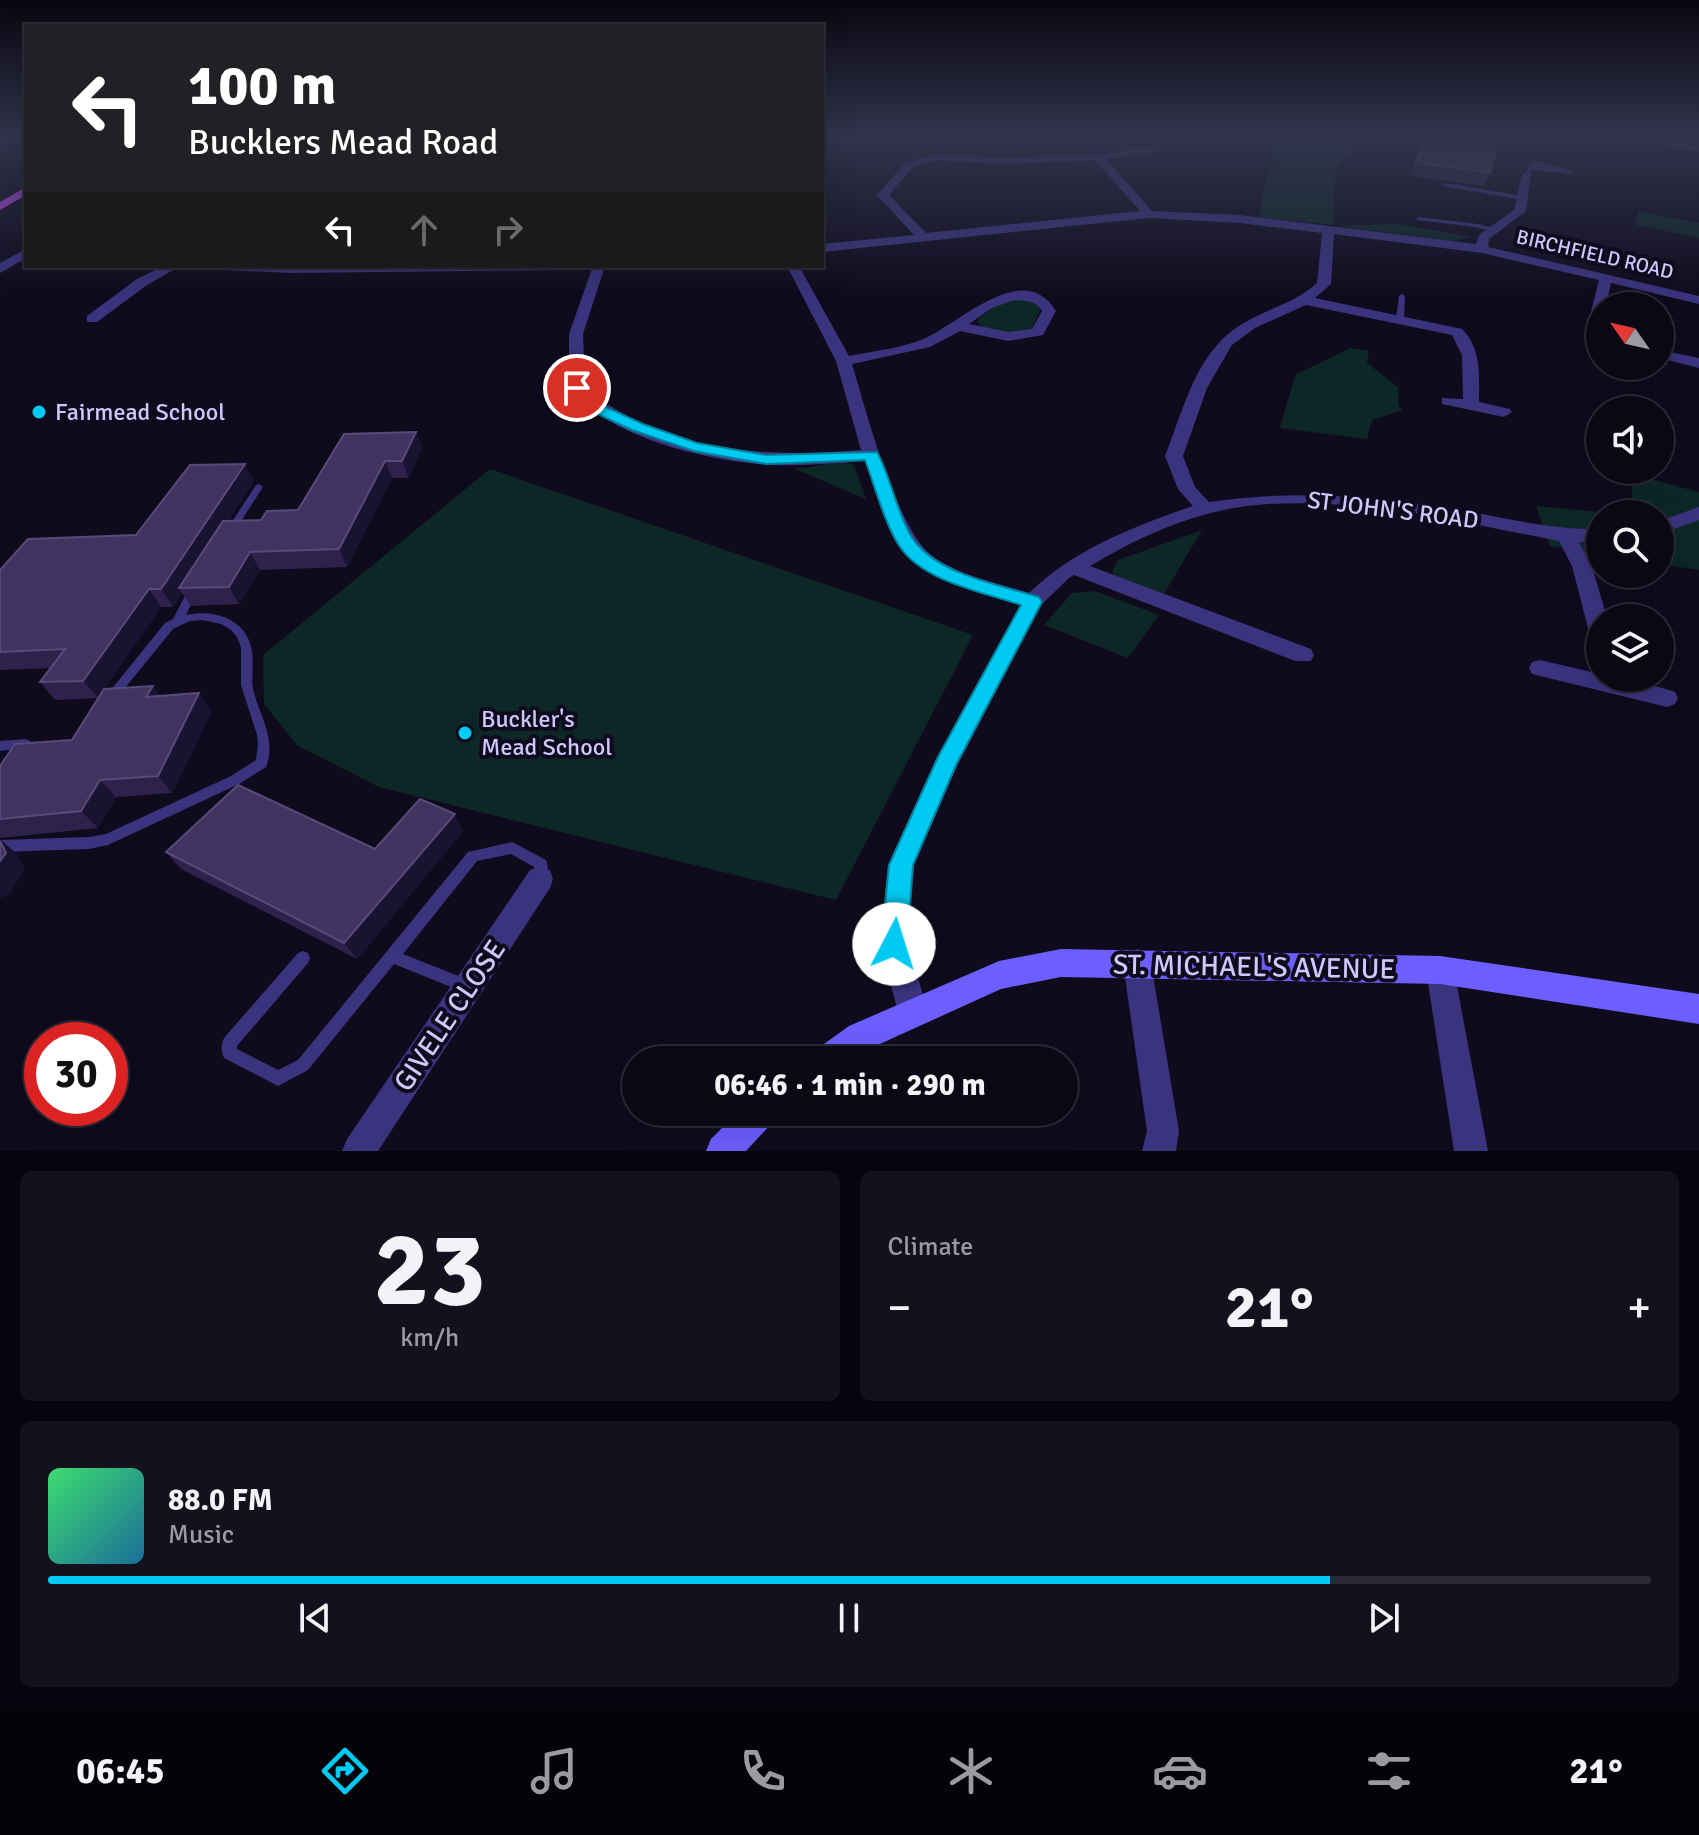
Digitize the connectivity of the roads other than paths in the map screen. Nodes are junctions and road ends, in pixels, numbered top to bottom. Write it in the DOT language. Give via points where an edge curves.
graph roads {
  1 [pos="888,190"];
  2 [pos="1127,190"];
  3 [pos="1473,190"];
  4 [pos="1525,190"];
  5 [pos="24,191"];
  6 [pos="1523,198"];
  7 [pos="0,207"];
  8 [pos="1149,214"];
  9 [pos="1486,218"];
  10 [pos="1419,219"];
  11 [pos="1480,224"];
  12 [pos="1328,229"];
  13 [pos="1498,230"];
  14 [pos="922,236"];
  15 [pos="824,248"];
  16 [pos="1482,249"];
  17 [pos="24,254"];
  18 [pos="170,268"];
  19 [pos="598,268"];
  20 [pos="794,268"];
  21 [pos="0,269"];
  22 [pos="1607,277"];
  23 [pos="1601,292"];
  24 [pos="1402,296"];
  25 [pos="1699,300"];
  26 [pos="1308,301"];
  27 [pos="92,319"];
  28 [pos="1400,319"];
  29 [pos="959,326"];
  30 [pos="1674,357"];
  31 [pos="844,361"];
  32 [pos="1699,363"];
  33 [pos="1448,401"];
  34 [pos="1471,405"];
  35 [pos="1504,412"];
  36 [pos="871,455"];
  37 [pos="259,487"];
  38 [pos="1205,508"];
  39 [pos="1699,513"];
  40 [pos="1674,523"];
  41 [pos="1586,535"];
  42 [pos="1566,536"];
  43 [pos="220,547"];
  44 [pos="1073,567"];
  45 [pos="197,584"];
  46 [pos="1032,602"];
  47 [pos="1592,604"];
  48 [pos="178,620"];
  49 [pos="1303,655"];
  50 [pos="1540,668"];
  51 [pos="1586,677"];
  52 [pos="1647,692"];
  53 [pos="1667,698"];
  54 [pos="106,705"];
  55 [pos="46,743"];
  56 [pos="0,746"];
  57 [pos="0,846"];
  58 [pos="540,879"];
  59 [pos="391,956"];
  60 [pos="303,958"];
  61 [pos="1137,963"];
  62 [pos="1440,970"];
  63 [pos="468,987"];
  64 [pos="1699,1009"];
  65 [pos="913,1012"];
  66 [pos="847,1046"];
  67 [pos="747,1126"];
  68 [pos="359,1151"];
  69 [pos="723,1151"];
  70 [pos="1159,1151"];
  71 [pos="1471,1151"];
  1 -- 14 [label="street" via="883,195"];
  2 -- 8 [label="street"];
  3 -- 6 [label="lane"];
  4 -- 6 [label="street, BIRCHFIELD ROAD"];
  5 -- 7 [label="main road"];
  6 -- 13 [label="street, BIRCHFIELD ROAD" via="1518,215"];
  8 -- 12 [label="street, BIRCHFIELD ROAD"];
  8 -- 14 [label="street, BIRCHFIELD ROAD"];
  9 -- 11 [label="lane"];
  10 -- 11 [label="lane"];
  11 -- 13 [label="lane"];
  12 -- 16 [label="street, BIRCHFIELD ROAD"];
  12 -- 26 [label="street" via="1324,284"];
  13 -- 16 [label="street, BIRCHFIELD ROAD" via="1483,238"];
  14 -- 15 [label="street, BIRCHFIELD ROAD"];
  16 -- 22 [label="street, BIRCHFIELD ROAD"];
  17 -- 21 [label="street"];
  18 -- 27 [label="street"];
  19 -- 36 [label="street" via="576,334 577,388 596,408 694,447 766,459"];
  20 -- 31 [label="street"];
  22 -- 23 [label="street"];
  22 -- 25 [label="street, BIRCHFIELD ROAD"];
  24 -- 28 [label="lane"];
  26 -- 28 [label="street"];
  26 -- 38 [label="street" via="1239,332 1216,352 1174,456 1187,489"];
  28 -- 34 [label="street" via="1440,326 1466,338"];
  29 -- 29 [label="street" via="990,301 1005,296 1033,297 1049,311 1038,332 1023,337 998,337"];
  29 -- 31 [label="street" via="926,344"];
  30 -- 32 [label="street"];
  31 -- 36 [label="street"];
  33 -- 34 [label="street"];
  34 -- 35 [label="street"];
  36 -- 46 [label="street" via="907,544 927,562 956,576"];
  37 -- 43 [label="lane"];
  38 -- 42 [label="street, ST JOHN'S ROAD" via="1294,499 1357,501"];
  38 -- 44 [label="street, ST JOHN'S ROAD" via="1133,533"];
  39 -- 40 [label="street"];
  41 -- 42 [label="street, ST JOHN'S ROAD"];
  42 -- 47 [label="street" via="1582,566"];
  44 -- 46 [label="street, ST JOHN'S ROAD"];
  44 -- 49 [label="street"];
  45 -- 48 [label="lane"];
  46 -- 65 [label="street, ST JOHN'S ROAD" via="946,764 901,865 894,944"];
  48 -- 54 [label="lane"];
  48 -- 57 [label="lane" via="197,615 218,618 234,627 246,646 246,680 266,746 262,763 108,839"];
  50 -- 51 [label="street"];
  52 -- 53 [label="street"];
  55 -- 56 [label="lane"];
  58 -- 59 [label="lane" via="541,864 512,848 473,856"];
  58 -- 63 [label="street, GIVELE CLOSE"];
  59 -- 60 [label="lane" via="303,1065 278,1078 229,1053 229,1043"];
  59 -- 63 [label="lane"];
  61 -- 62 [label="street, ST. MICHAEL'S AVENUE"];
  61 -- 65 [label="street, ST. MICHAEL'S AVENUE" via="1061,963 999,975"];
  61 -- 70 [label="street" via="1163,1131"];
  62 -- 64 [label="street, ST. MICHAEL'S AVENUE"];
  62 -- 71 [label="street"];
  63 -- 68 [label="street, GIVELE CLOSE"];
  65 -- 66 [label="street, ST. MICHAEL'S AVENUE"];
  67 -- 69 [label="street"];
}
